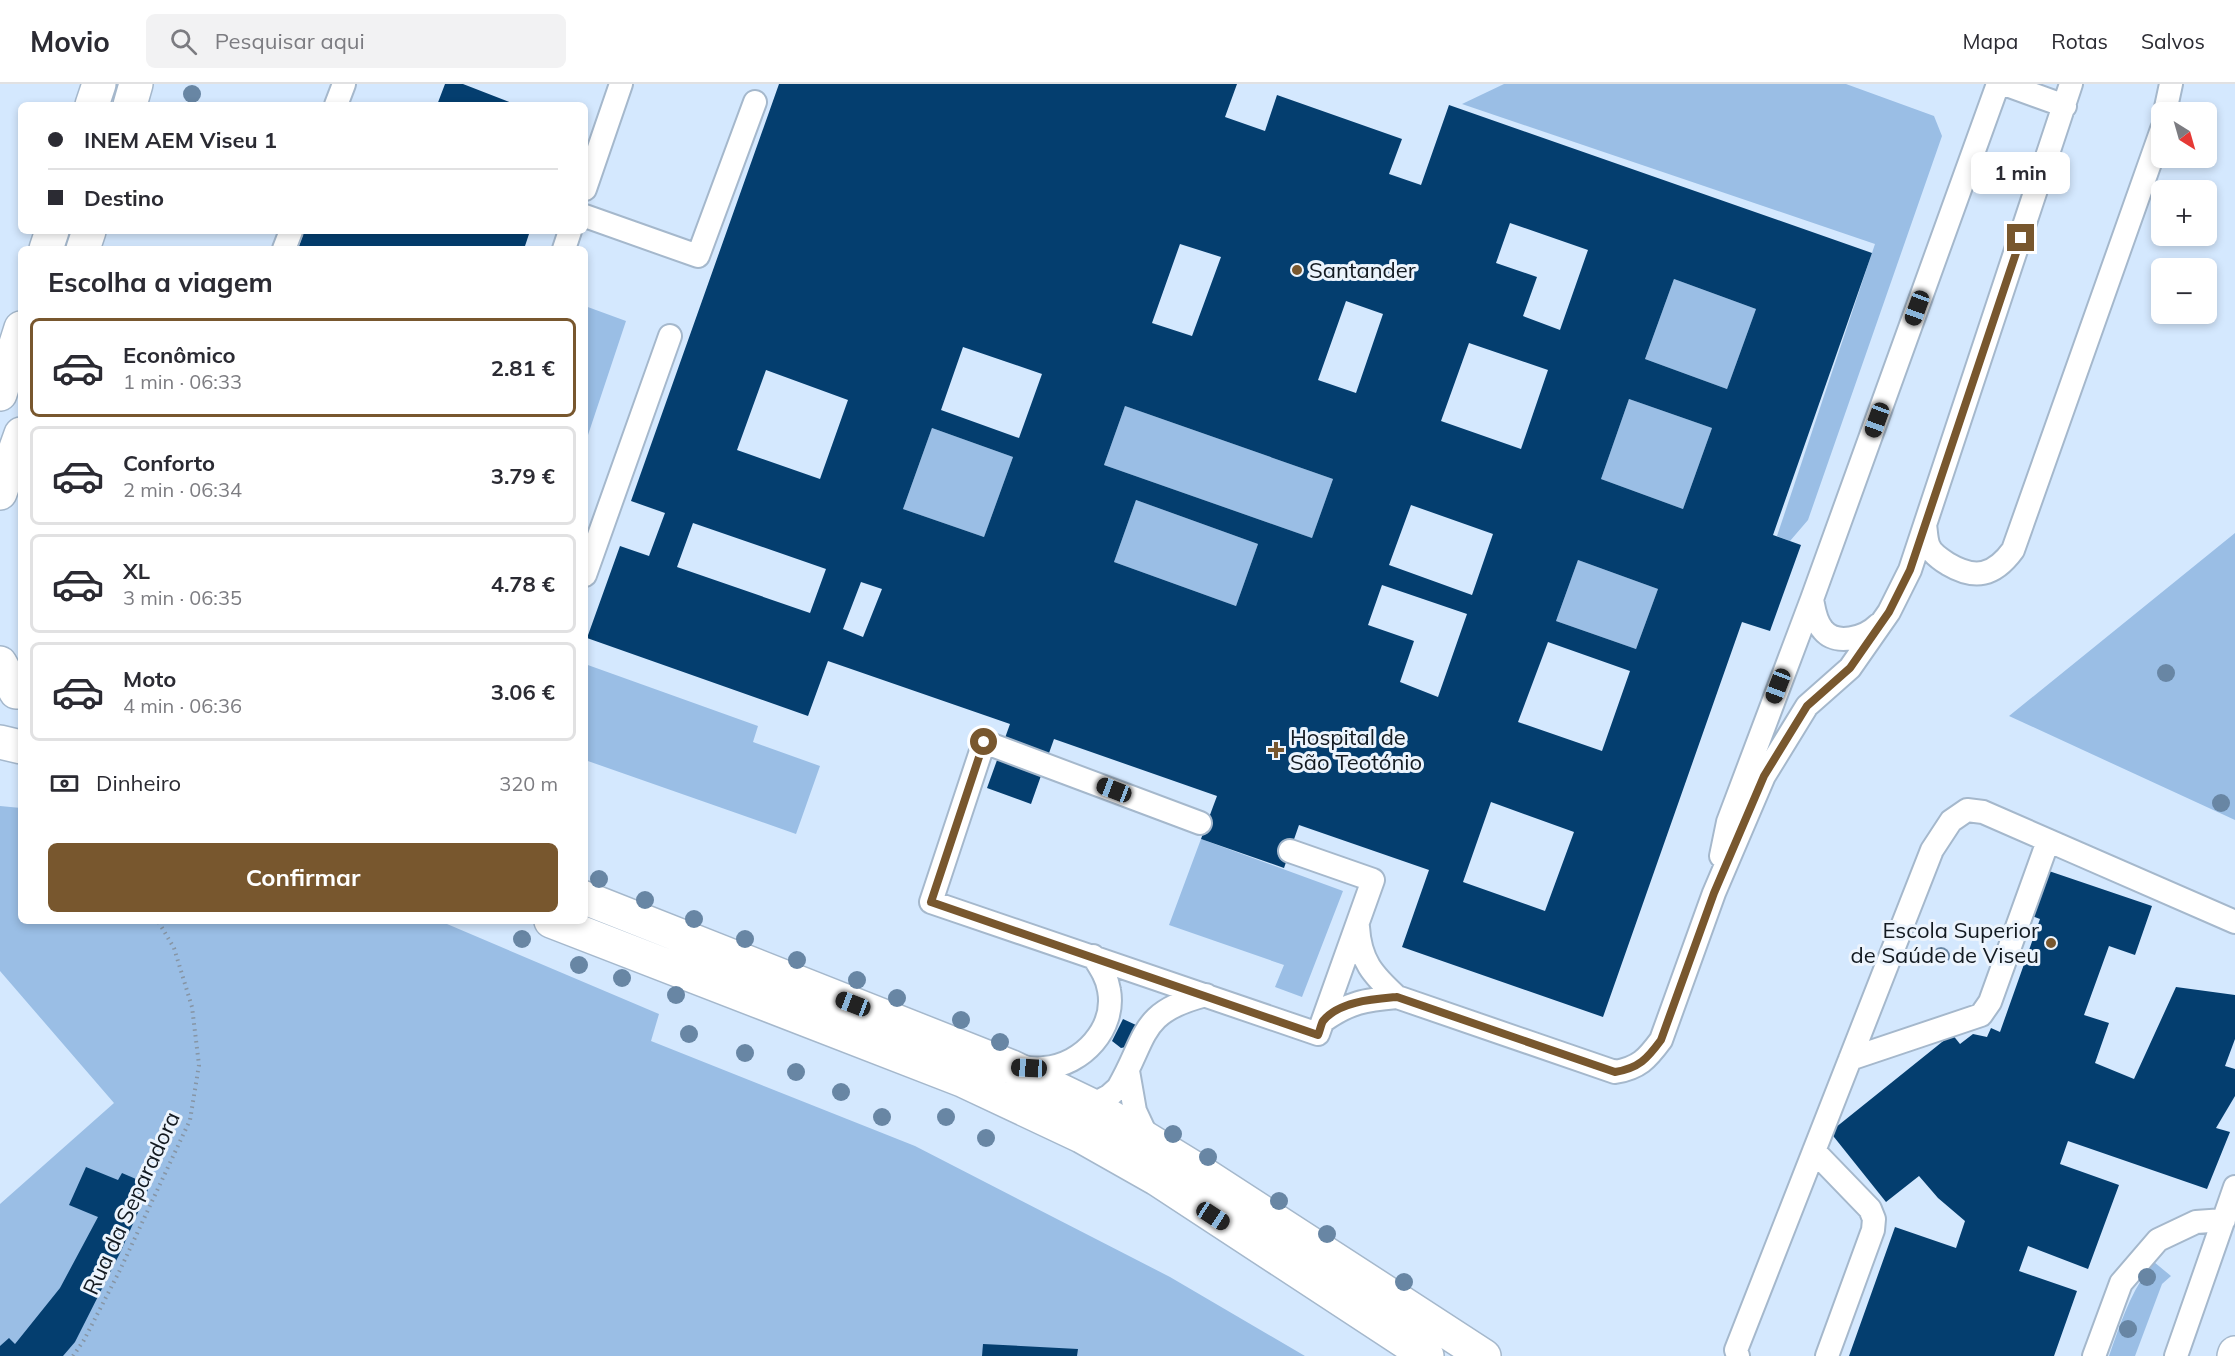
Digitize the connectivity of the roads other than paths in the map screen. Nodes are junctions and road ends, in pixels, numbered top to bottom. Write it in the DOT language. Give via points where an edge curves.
graph roads {
  1 [pos="99,84"];
  2 [pos="136,84"];
  3 [pos="344,84"];
  4 [pos="621,84"];
  5 [pos="1998,84"];
  6 [pos="2004,84"];
  7 [pos="2071,84"];
  8 [pos="2171,84"];
  9 [pos="93,102"];
  10 [pos="130,102"];
  11 [pos="337,102"];
  12 [pos="755,102"];
  13 [pos="2167,102"];
  14 [pos="2065,106"];
  15 [pos="2151,160"];
  16 [pos="588,180"];
  17 [pos="588,217"];
  18 [pos="670,336"];
  19 [pos="18,337"];
  20 [pos="0,394"];
  21 [pos="18,442"];
  22 [pos="0,493"];
  23 [pos="1926,525"];
  24 [pos="588,567"];
  25 [pos="1812,599"];
  26 [pos="1889,612"];
  27 [pos="0,663"];
  28 [pos="12,690"];
  29 [pos="0,742"];
  30 [pos="18,746"];
  31 [pos="1200,823"];
  32 [pos="2048,841"];
  33 [pos="1290,851"];
  34 [pos="1714,893"];
  35 [pos="588,899"];
  36 [pos="2235,922"];
  37 [pos="559,924"];
  38 [pos="1357,924"];
  39 [pos="1093,956"];
  40 [pos="1206,995"];
  41 [pos="1397,997"];
  42 [pos="1323,1021"];
  43 [pos="1850,1059"];
  44 [pos="1012,1067"];
  45 [pos="1128,1071"];
  46 [pos="962,1080"];
  47 [pos="1092,1107"];
  48 [pos="1148,1139"];
  49 [pos="1814,1151"];
  50 [pos="2235,1187"];
  51 [pos="2224,1220"];
  52 [pos="1427,1356"];
  53 [pos="1484,1356"];
  54 [pos="1738,1356"];
  55 [pos="1827,1356"];
  56 [pos="2094,1356"];
  57 [pos="2175,1356"];
  1 -- 9 [label="street"];
  2 -- 10 [label="street"];
  3 -- 11 [label="lane"];
  4 -- 16 [label="lane"];
  5 -- 25 [label="lane"];
  6 -- 14 [label="lane"];
  7 -- 14 [label="lane"];
  8 -- 13 [label="lane"];
  12 -- 17 [label="lane" via="698,256"];
  14 -- 23 [label="lane"];
  15 -- 23 [label="lane" via="2013,550 2003,563 1982,574 1962,572 1938,558 1928,545"];
  18 -- 24 [label="lane"];
  19 -- 20 [label="street"];
  21 -- 22 [label="street"];
  23 -- 26 [label="lane"];
  25 -- 26 [label="lane" via="1824,632 1836,638 1863,634 1875,628"];
  25 -- 34 [label="lane" via="1728,822"];
  26 -- 34 [label="lane" via="1850,668 1807,706 1782,746 1764,776"];
  27 -- 28 [label="street"];
  29 -- 30 [label="street"];
  31 -- 39 [label="lane" via="984,742 931,902"];
  32 -- 36 [label="lane"];
  32 -- 43 [label="lane" via="1982,1015"];
  32 -- 43 [label="lane" via="1983,812 1967,810 1951,821 1932,850"];
  33 -- 38 [label="lane" via="1373,880"];
  34 -- 41 [label="lane" via="1661,1040 1647,1059 1630,1069 1615,1072"];
  35 -- 44 [label="street"];
  37 -- 46 [label="street"];
  38 -- 41 [label="lane" via="1364,960"];
  38 -- 42 [label="lane"];
  39 -- 40 [label="lane"];
  39 -- 44 [label="lane" via="1106,977 1110,1004 1108,1019 1091,1047 1070,1061 1046,1068"];
  40 -- 42 [label="lane" via="1318,1035"];
  40 -- 45 [label="lane" via="1166,1009 1151,1022"];
  41 -- 42 [label="lane" via="1352,1004"];
  43 -- 49 [label="lane"];
  44 -- 47 [label="street"];
  45 -- 47 [label="lane" via="1118,1089"];
  45 -- 48 [label="lane" via="1135,1111"];
  46 -- 47 [label="lane" via="1015,1083 1066,1109 1081,1111"];
  46 -- 52 [label="street" via="1081,1136 1157,1179"];
  47 -- 48 [label="street"];
  48 -- 53 [label="street"];
  49 -- 54 [label="lane" via="1736,1350"];
  49 -- 55 [label="lane" via="1870,1209 1874,1219"];
  50 -- 51 [label="lane"];
  51 -- 56 [label="lane" via="2196,1222 2158,1240 2121,1283"];
  51 -- 57 [label="lane"];
}
